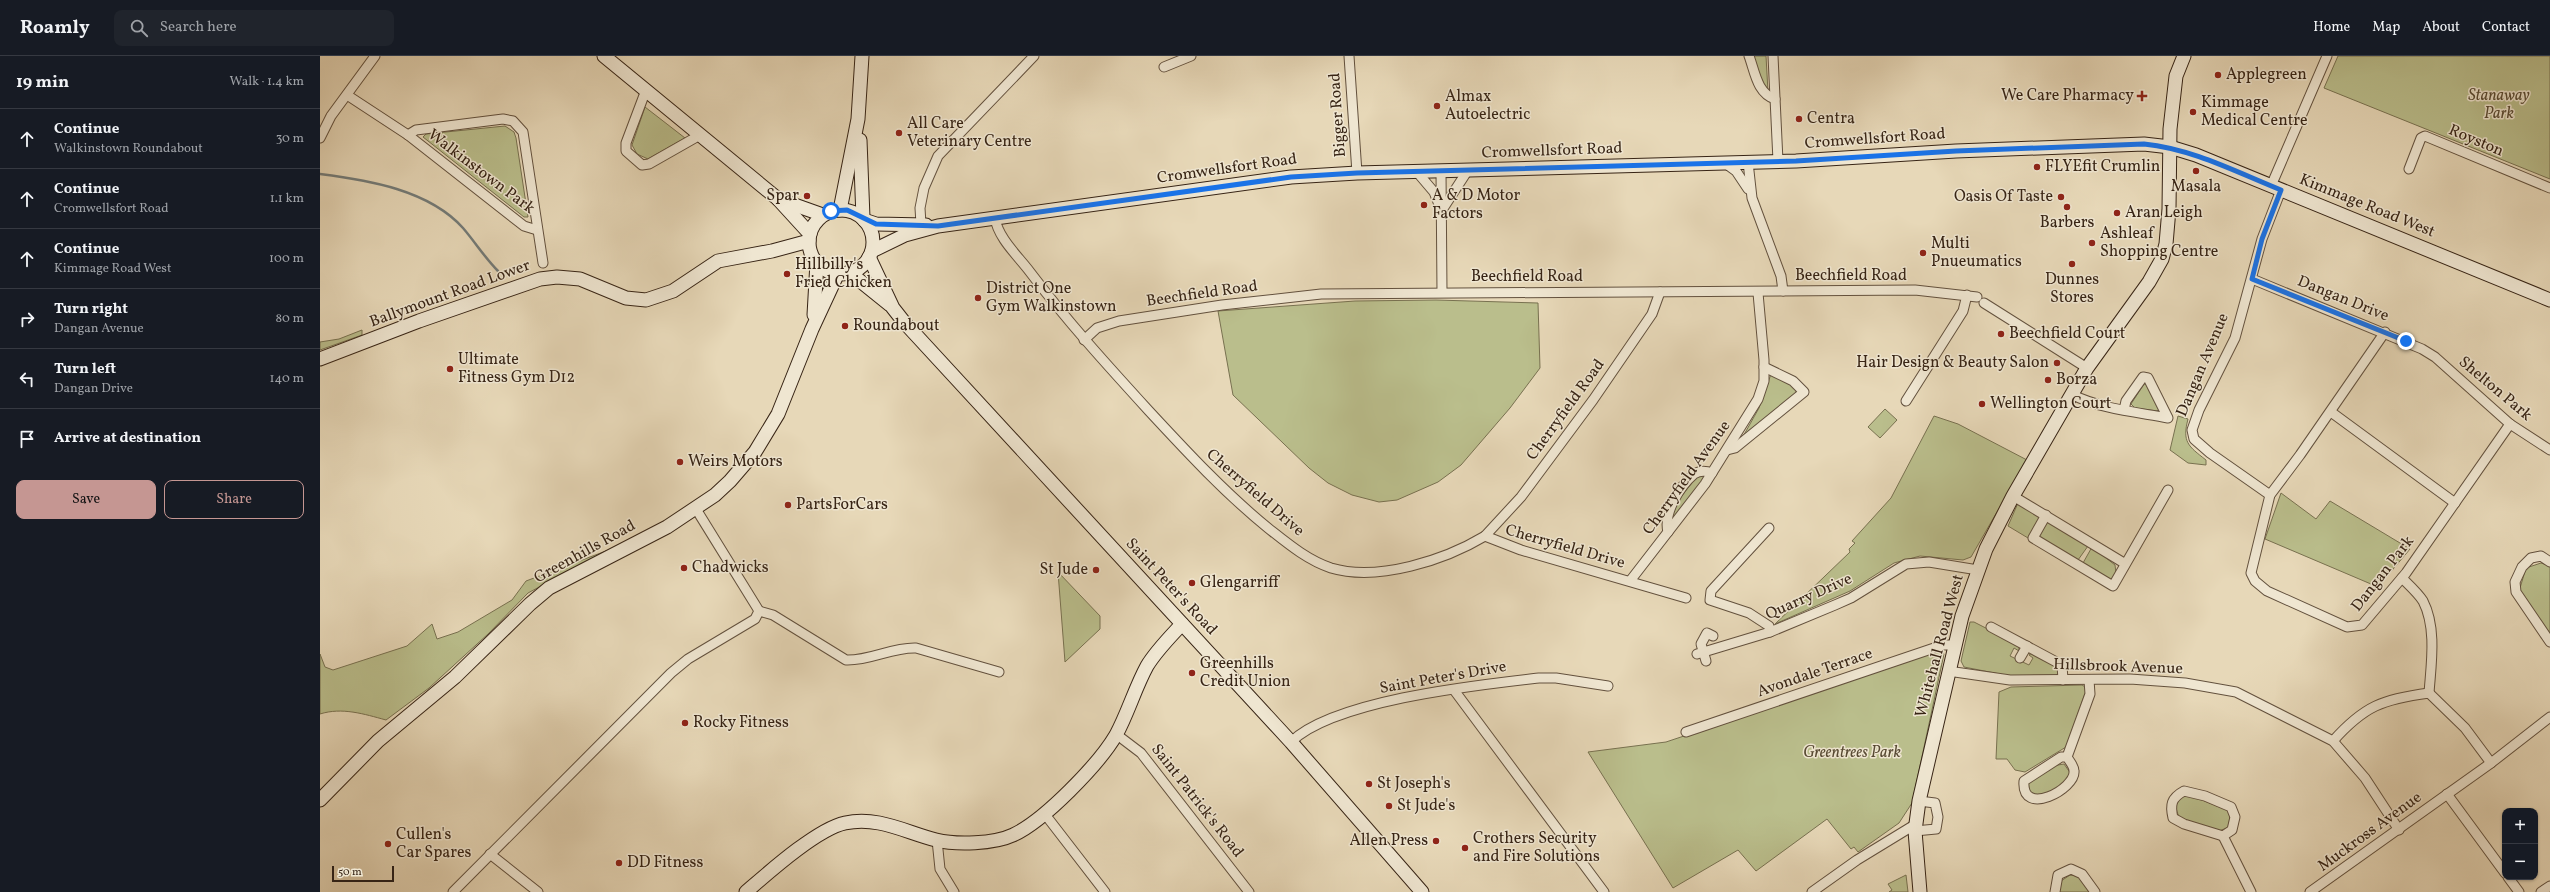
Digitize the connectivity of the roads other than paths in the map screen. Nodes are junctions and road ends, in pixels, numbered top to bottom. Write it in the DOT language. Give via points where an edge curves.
graph roads {
  1 [pos="375,56"];
  2 [pos="604,56"];
  3 [pos="862,56"];
  4 [pos="1034,56"];
  5 [pos="1190,56"];
  6 [pos="1355,56"];
  7 [pos="1749,56"];
  8 [pos="1773,56"];
  9 [pos="2184,56"];
  10 [pos="2327,56"];
  11 [pos="1349,60"];
  12 [pos="1164,67"];
  13 [pos="646,90"];
  14 [pos="347,96"];
  15 [pos="1775,99"];
  16 [pos="858,119"];
  17 [pos="408,135"];
  18 [pos="700,135"];
  19 [pos="320,138"];
  20 [pos="2170,147"];
  21 [pos="1778,161"];
  22 [pos="1748,162"];
  23 [pos="1725,163"];
  24 [pos="2409,169"];
  25 [pos="1468,170"];
  26 [pos="1441,171"];
  27 [pos="1417,172"];
  28 [pos="1357,173"];
  29 [pos="2276,188"];
  30 [pos="2550,188"];
  31 [pos="1752,198"];
  32 [pos="778,199"];
  33 [pos="840,210"];
  34 [pos="1442,210"];
  35 [pos="823,216"];
  36 [pos="995,218"];
  37 [pos="864,219"];
  38 [pos="921,224"];
  39 [pos="938,226"];
  40 [pos="537,230"];
  41 [pos="812,247"];
  42 [pos="870,254"];
  43 [pos="543,263"];
  44 [pos="843,273"];
  45 [pos="2252,279"];
  46 [pos="1784,291"];
  47 [pos="1442,292"];
  48 [pos="1660,292"];
  49 [pos="1758,293"];
  50 [pos="1967,295"];
  51 [pos="2550,300"];
  52 [pos="893,308"];
  53 [pos="812,329"];
  54 [pos="2385,332"];
  55 [pos="1084,340"];
  56 [pos="2422,349"];
  57 [pos="320,360"];
  58 [pos="1764,367"];
  59 [pos="2087,368"];
  60 [pos="2071,394"];
  61 [pos="1906,401"];
  62 [pos="2124,410"];
  63 [pos="2330,412"];
  64 [pos="2510,424"];
  65 [pos="1727,450"];
  66 [pos="2550,450"];
  67 [pos="1712,473"];
  68 [pos="2168,490"];
  69 [pos="2270,495"];
  70 [pos="2013,496"];
  71 [pos="2455,502"];
  72 [pos="696,509"];
  73 [pos="2046,515"];
  74 [pos="1769,528"];
  75 [pos="1668,532"];
  76 [pos="1485,536"];
  77 [pos="2550,562"];
  78 [pos="2124,563"];
  79 [pos="1978,570"];
  80 [pos="2402,578"];
  81 [pos="1630,582"];
  82 [pos="1686,598"];
  83 [pos="759,611"];
  84 [pos="1182,624"];
  85 [pos="1991,627"];
  86 [pos="1770,632"];
  87 [pos="1714,636"];
  88 [pos="2550,642"];
  89 [pos="1954,645"];
  90 [pos="2027,646"];
  91 [pos="2020,658"];
  92 [pos="1948,671"];
  93 [pos="1000,672"];
  94 [pos="2063,680"];
  95 [pos="2089,680"];
  96 [pos="1608,686"];
  97 [pos="1454,690"];
  98 [pos="2429,693"];
  99 [pos="2550,717"];
  100 [pos="1686,732"];
  101 [pos="1116,734"];
  102 [pos="2333,741"];
  103 [pos="1291,742"];
  104 [pos="2067,757"];
  105 [pos="2491,762"];
  106 [pos="2448,794"];
  107 [pos="320,800"];
  108 [pos="1919,801"];
  109 [pos="1044,813"];
  110 [pos="1916,827"];
  111 [pos="2399,830"];
  112 [pos="2223,836"];
  113 [pos="937,840"];
  114 [pos="490,854"];
  115 [pos="2502,869"];
  116 [pos="2510,880"];
  117 [pos="2550,886"];
  118 [pos="2316,891"];
  119 [pos="453,892"];
  120 [pos="538,892"];
  121 [pos="746,892"];
  122 [pos="954,892"];
  123 [pos="1105,892"];
  124 [pos="1249,892"];
  125 [pos="1422,892"];
  126 [pos="1604,892"];
  127 [pos="1812,892"];
  128 [pos="1920,892"];
  129 [pos="2056,892"];
  130 [pos="2095,892"];
  131 [pos="2251,892"];
  132 [pos="2519,892"];
  133 [pos="2541,892"];
  1 -- 14 [label="street"];
  2 -- 13 [label="main road"];
  3 -- 16 [label="main road"];
  4 -- 38 [label="street" via="938,156 924,188 920,208"];
  5 -- 12 [label="street"];
  6 -- 11 [label="street"];
  7 -- 15 [label="street" via="1760,87 1768,96"];
  8 -- 15 [label="street"];
  9 -- 20 [label="main road, Whitehall Road West" via="2176,76"];
  10 -- 29 [label="street, Dangan Avenue"];
  11 -- 28 [label="street, Bigger Road"];
  13 -- 18 [label="main road"];
  13 -- 18 [label="street" via="626,143 626,151 642,165"];
  14 -- 17 [label="street, Walkinstown Park"];
  14 -- 19 [label="street" via="331,116"];
  15 -- 21 [label="street"];
  16 -- 33 [label="main road"];
  16 -- 37 [label="main road"];
  17 -- 40 [label="street, Walkinstown Park" via="524,226"];
  17 -- 40 [label="street, Walkinstown Park" via="416,130 502,119 513,121 523,132"];
  18 -- 32 [label="main road"];
  20 -- 21 [label="main road, Cromwellsfort Road" via="2098,144"];
  20 -- 29 [label="main road, Kimmage Road West"];
  20 -- 59 [label="main road, Whitehall Road West" via="2169,208 2162,259 2149,282"];
  21 -- 22 [label="main road, Cromwellsfort Road"];
  22 -- 23 [label="main road, Cromwellsfort Road"];
  22 -- 31 [label="street"];
  23 -- 25 [label="main road, Cromwellsfort Road"];
  23 -- 31 [label="street" via="1742,179"];
  24 -- 30 [label="street, Royston" via="2421,138 2425,136"];
  25 -- 26 [label="main road, Cromwellsfort Road"];
  25 -- 34 [label="street"];
  26 -- 27 [label="main road, Cromwellsfort Road"];
  26 -- 34 [label="street"];
  27 -- 28 [label="main road, Cromwellsfort Road"];
  27 -- 34 [label="street" via="1434,192"];
  28 -- 36 [label="main road, Cromwellsfort Road" via="1291,177"];
  29 -- 45 [label="street, Dangan Avenue"];
  29 -- 51 [label="main road, Kimmage Road West"];
  31 -- 46 [label="street" via="1781,276"];
  32 -- 35 [label="main road"];
  32 -- 41 [label="main road"];
  33 -- 35 [label="main road"];
  33 -- 37 [label="main road" via="854,213"];
  34 -- 47 [label="street"];
  35 -- 41 [label="main road" via="817,220"];
  36 -- 39 [label="main road, Cromwellsfort Road"];
  36 -- 55 [label="street, Cherryfield Drive" via="1002,236"];
  37 -- 38 [label="main road, Cromwellsfort Road" via="876,224"];
  37 -- 42 [label="main road" via="872,234"];
  38 -- 39 [label="main road, Cromwellsfort Road"];
  39 -- 42 [label="main road, Cromwellsfort Road" via="905,235"];
  40 -- 43 [label="street, Walkinstown Park"];
  41 -- 44 [label="main road" via="830,272"];
  41 -- 53 [label="main road, Greenhills Road" via="816,298"];
  41 -- 57 [label="main road, Ballymount Road Lower" via="718,261 673,291 646,300 626,298 580,279 540,279 419,321"];
  42 -- 44 [label="main road" via="864,264"];
  42 -- 52 [label="main road, Saint Peter's Road"];
  44 -- 52 [label="main road, Saint Peter's Road"];
  44 -- 53 [label="main road, Greenhills Road"];
  45 -- 54 [label="street, Dangan Drive"];
  45 -- 69 [label="street, Dangan Avenue" via="2235,338 2199,410 2192,430 2194,439 2210,453"];
  46 -- 49 [label="street, Beechfield Road"];
  46 -- 50 [label="street, Beechfield Road" via="1915,290"];
  47 -- 48 [label="street, Beechfield Road"];
  47 -- 55 [label="street, Beechfield Road" via="1321,294 1222,305 1119,321 1097,328"];
  48 -- 49 [label="street, Beechfield Road"];
  48 -- 76 [label="street, Cherryfield Road" via="1652,314 1593,400 1521,497"];
  49 -- 58 [label="street, Cherryfield Avenue"];
  50 -- 59 [label="street, Beechfield Road" via="1981,300"];
  50 -- 61 [label="street" via="1963,311"];
  52 -- 84 [label="main road, Saint Peter's Road"];
  53 -- 72 [label="main road, Greenhills Road" via="786,398 755,452 730,481"];
  54 -- 56 [label="street, Dangan Drive"];
  54 -- 63 [label="street, Dangan Park"];
  55 -- 76 [label="street, Cherryfield Drive" via="1213,478 1259,520 1315,561 1332,568 1349,570 1401,568 1433,561"];
  56 -- 64 [label="street, Shelton Park" via="2435,357"];
  58 -- 65 [label="street, Cherryfield Avenue" via="1764,381 1758,400"];
  58 -- 65 [label="street" via="1793,381 1804,392 1735,448"];
  59 -- 60 [label="main road, Whitehall Road West"];
  60 -- 62 [label="street"];
  60 -- 70 [label="main road, Whitehall Road West"];
  62 -- 62 [label="street" via="2126,402 2143,377 2148,378 2168,418"];
  63 -- 69 [label="street, Dangan Park"];
  63 -- 71 [label="street"];
  64 -- 66 [label="street, Shelton Park"];
  64 -- 71 [label="street, Dangan Park"];
  65 -- 67 [label="street, Cherryfield Avenue"];
  67 -- 75 [label="street, Cherryfield Avenue"];
  67 -- 75 [label="street" via="1704,471 1695,474 1674,500 1667,514"];
  68 -- 78 [label="street"];
  69 -- 80 [label="street, Dangan Park" via="2251,573 2255,581 2267,591 2348,627 2362,625"];
  70 -- 73 [label="street"];
  70 -- 79 [label="main road, Whitehall Road West"];
  71 -- 80 [label="street, Dangan Park"];
  72 -- 83 [label="street"];
  72 -- 107 [label="main road, Greenhills Road" via="667,527 550,588 530,604 456,677 378,741"];
  73 -- 78 [label="street"];
  73 -- 78 [label="street" via="2033,538 2113,586"];
  74 -- 86 [label="street" via="1711,591 1710,600 1749,612 1769,626"];
  75 -- 81 [label="street, Cherryfield Avenue"];
  76 -- 81 [label="street, Cherryfield Drive" via="1521,550"];
  77 -- 88 [label="street" via="2541,556 2531,558 2522,567 2515,582 2516,592"];
  79 -- 86 [label="street, Quarry Drive" via="1929,562 1906,564 1851,598"];
  79 -- 89 [label="main road, Whitehall Road West"];
  80 -- 98 [label="street" via="2422,600 2428,612 2431,637"];
  81 -- 82 [label="street, Cherryfield Drive"];
  83 -- 93 [label="street" via="773,615 846,660 905,647"];
  83 -- 114 [label="street" via="755,619 688,659 671,673"];
  84 -- 101 [label="main road" via="1148,665"];
  84 -- 103 [label="main road, Saint Peter's Road"];
  85 -- 90 [label="street"];
  86 -- 87 [label="street, Quarry Drive" via="1702,656 1701,644 1707,632"];
  89 -- 92 [label="main road, Whitehall Road West"];
  89 -- 100 [label="street, Avondale Terrace" via="1943,645"];
  90 -- 91 [label="street"];
  90 -- 94 [label="street" via="2062,665"];
  92 -- 94 [label="street, Hillsbrook Avenue" via="1997,680"];
  92 -- 108 [label="main road, Whitehall Road West"];
  94 -- 95 [label="street, Hillsbrook Avenue"];
  95 -- 102 [label="street, Hillsbrook Avenue" via="2130,679 2184,683 2236,692"];
  95 -- 104 [label="street" via="2090,694"];
  96 -- 97 [label="street, Saint Peter's Drive" via="1556,678 1538,678"];
  97 -- 103 [label="street, Saint Peter's Drive" via="1397,699 1346,714 1306,729"];
  97 -- 126 [label="street"];
  98 -- 102 [label="street" via="2386,701 2354,718"];
  98 -- 105 [label="street" via="2465,728"];
  99 -- 105 [label="street, Muckross Avenue"];
  101 -- 109 [label="main road" via="1092,768"];
  101 -- 124 [label="street, Saint Patrick's Road" via="1140,753"];
  102 -- 111 [label="street, Hillsbrook Avenue" via="2366,778"];
  103 -- 125 [label="main road, Saint Peter's Road"];
  104 -- 104 [label="street" via="2074,773 2069,785 2042,800 2031,798 2026,793 2024,781 2061,757"];
  105 -- 106 [label="street, Muckross Avenue"];
  106 -- 111 [label="street, Muckross Avenue"];
  106 -- 115 [label="street, Muckross Avenue"];
  108 -- 110 [label="main road, Whitehall Road West"];
  108 -- 110 [label="street" via="1935,803 1938,817 1936,829"];
  109 -- 113 [label="main road" via="1013,835 999,840"];
  109 -- 123 [label="street"];
  110 -- 127 [label="street" via="1857,860"];
  110 -- 128 [label="main road, Whitehall Road West"];
  111 -- 118 [label="street, Muckross Avenue"];
  112 -- 112 [label="street" via="2173,818 2170,808 2173,799 2184,791 2194,792 2231,807 2235,817 2232,830"];
  112 -- 131 [label="street"];
  113 -- 121 [label="main road" via="885,823 843,823 792,854"];
  113 -- 122 [label="street" via="940,869"];
  114 -- 119 [label="street"];
  114 -- 120 [label="street"];
  116 -- 132 [label="street"];
  117 -- 133 [label="street"];
  129 -- 130 [label="street" via="2058,875 2071,869 2082,874"];
}
